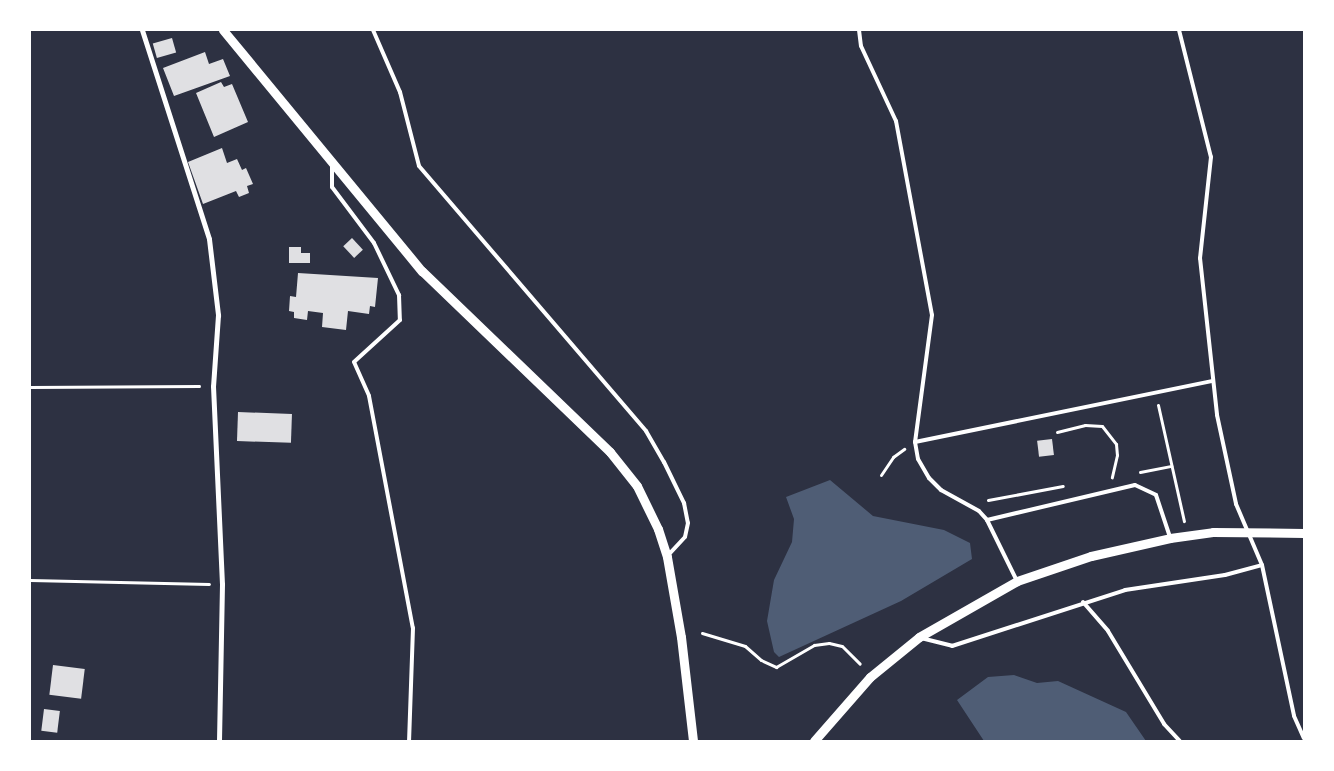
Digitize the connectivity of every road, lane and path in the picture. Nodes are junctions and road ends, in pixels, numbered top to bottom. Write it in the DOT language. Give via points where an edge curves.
graph roads {
  1 [pos="142,30"];
  2 [pos="224,30"];
  3 [pos="374,30"];
  4 [pos="859,30"];
  5 [pos="1179,30"];
  6 [pos="332,159"];
  7 [pos="1213,381"];
  8 [pos="213,386"];
  9 [pos="30,387"];
  10 [pos="1155,392"];
  11 [pos="1057,432"];
  12 [pos="915,442"];
  13 [pos="881,475"];
  14 [pos="1112,477"];
  15 [pos="987,520"];
  16 [pos="1184,521"];
  17 [pos="1304,533"];
  18 [pos="1170,538"];
  19 [pos="666,557"];
  20 [pos="1262,565"];
  21 [pos="30,580"];
  22 [pos="1017,581"];
  23 [pos="222,584"];
  24 [pos="1083,602"];
  25 [pos="702,633"];
  26 [pos="919,637"];
  27 [pos="860,664"];
  28 [pos="1304,738"];
  29 [pos="219,741"];
  30 [pos="409,741"];
  31 [pos="694,741"];
  32 [pos="814,741"];
  33 [pos="1180,741"];
  1 -- 8 [label="street" via="209,239 218,315"];
  2 -- 6 [label="street"];
  3 -- 19 [label="lane" via="400,92 419,166 646,431 664,462 684,503 688,523 685,537"];
  4 -- 12 [label="lane" via="861,46 896,121 932,315"];
  5 -- 7 [label="lane" via="1211,157 1200,258"];
  6 -- 19 [label="street" via="422,271 610,452 637,486 658,529"];
  6 -- 30 [label="lane" via="332,187 374,243 399,295 400,320 354,362 369,396 413,628"];
  7 -- 10 [label="lane"];
  7 -- 20 [label="lane" via="1236,504"];
  8 -- 9 [label="path"];
  8 -- 23 [label="street"];
  10 -- 12 [label="lane"];
  10 -- 16 [label="path"];
  11 -- 14 [label="path" via="1085,425 1102,426 1116,444"];
  12 -- 13 [label="path" via="893,457"];
  12 -- 15 [label="lane" via="918,459 929,478 942,490 979,511"];
  15 -- 18 [label="lane" via="1135,485 1156,495"];
  15 -- 22 [label="lane"];
  17 -- 18 [label="street" via="1213,532"];
  18 -- 22 [label="street" via="1091,556"];
  19 -- 31 [label="street" via="681,637"];
  20 -- 24 [label="lane" via="1225,575 1124,590"];
  20 -- 28 [label="lane" via="1294,716"];
  21 -- 23 [label="path"];
  22 -- 26 [label="street"];
  23 -- 29 [label="street"];
  24 -- 26 [label="lane" via="952,646"];
  24 -- 33 [label="lane" via="1108,631 1164,724"];
  25 -- 27 [label="path" via="745,646 761,660 776,667 814,645 829,643 842,646"];
  26 -- 32 [label="street" via="870,677"];
}
